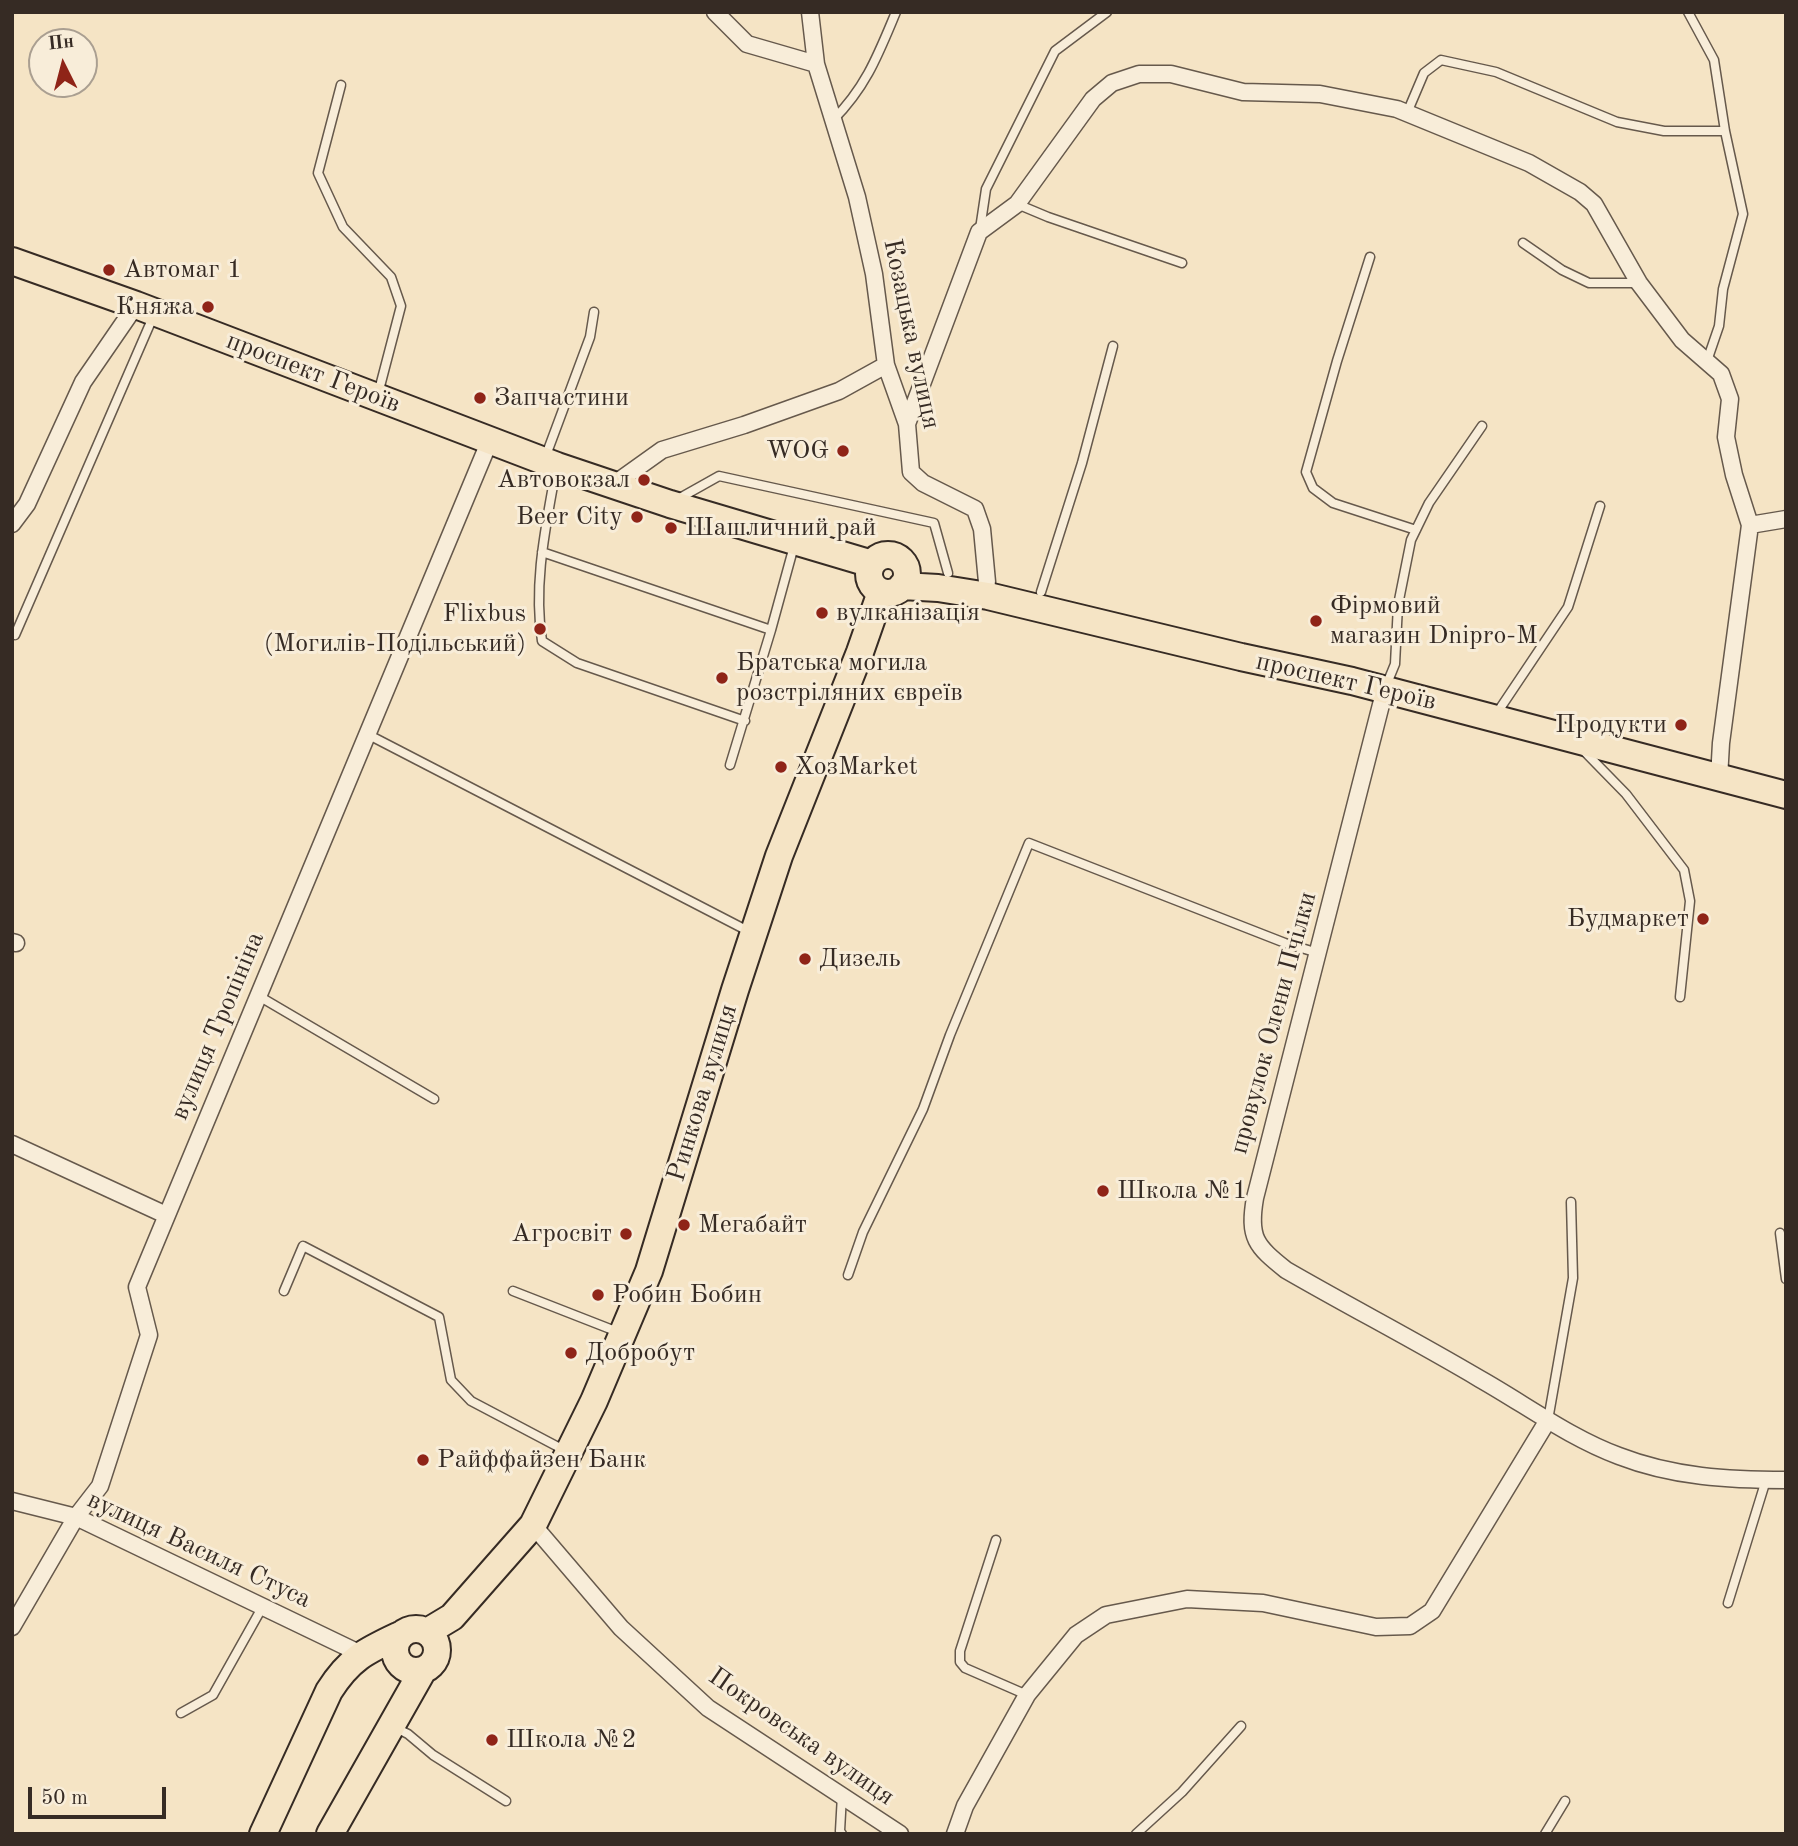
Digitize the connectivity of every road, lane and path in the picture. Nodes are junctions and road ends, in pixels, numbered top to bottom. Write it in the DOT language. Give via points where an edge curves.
graph roads {
  1 [pos="810,12"];
  2 [pos="896,12"];
  3 [pos="1107,12"];
  4 [pos="1688,12"];
  5 [pos="714,13"];
  6 [pos="816,64"];
  7 [pos="341,85"];
  8 [pos="1406,113"];
  9 [pos="833,120"];
  10 [pos="1725,131"];
  11 [pos="1017,204"];
  12 [pos="979,232"];
  13 [pos="1523,243"];
  14 [pos="1370,257"];
  15 [pos="12,261"];
  16 [pos="1182,263"];
  17 [pos="1639,283"];
  18 [pos="145,309"];
  19 [pos="594,312"];
  20 [pos="1113,346"];
  21 [pos="1707,361"];
  22 [pos="886,365"];
  23 [pos="378,397"];
  24 [pos="907,424"];
  25 [pos="1482,426"];
  26 [pos="490,440"];
  27 [pos="551,464"];
  28 [pos="613,485"];
  29 [pos="670,504"];
  30 [pos="1600,506"];
  31 [pos="1786,519"];
  32 [pos="12,524"];
  33 [pos="1750,525"];
  34 [pos="1416,530"];
  35 [pos="795,541"];
  36 [pos="542,552"];
  37 [pos="948,573"];
  38 [pos="987,582"];
  39 [pos="897,583"];
  40 [pos="1041,593"];
  41 [pos="771,630"];
  42 [pos="15,635"];
  43 [pos="1387,682"];
  44 [pos="1501,707"];
  45 [pos="745,721"];
  46 [pos="367,734"];
  47 [pos="1577,737"];
  48 [pos="730,765"];
  49 [pos="1719,769"];
  50 [pos="1786,778"];
  51 [pos="1786,795"];
  52 [pos="753,934"];
  53 [pos="1318,953"];
  54 [pos="257,995"];
  55 [pos="1680,998"];
  56 [pos="434,1099"];
  57 [pos="12,1144"];
  58 [pos="1571,1202"];
  59 [pos="166,1216"];
  60 [pos="1780,1233"];
  61 [pos="848,1275"];
  62 [pos="1786,1279"];
  63 [pos="284,1290"];
  64 [pos="513,1291"];
  65 [pos="622,1334"];
  66 [pos="1548,1420"];
  67 [pos="569,1452"];
  68 [pos="1766,1480"];
  69 [pos="1786,1480"];
  70 [pos="12,1501"];
  71 [pos="76,1517"];
  72 [pos="533,1525"];
  73 [pos="996,1540"];
  74 [pos="1728,1603"];
  75 [pos="263,1606"];
  76 [pos="12,1627"];
  77 [pos="427,1632"];
  78 [pos="400,1635"];
  79 [pos="362,1654"];
  80 [pos="424,1670"];
  81 [pos="1027,1695"];
  82 [pos="181,1713"];
  83 [pos="392,1726"];
  84 [pos="1241,1726"];
  85 [pos="842,1796"];
  86 [pos="506,1801"];
  87 [pos="1565,1801"];
  88 [pos="263,1834"];
  89 [pos="330,1834"];
  90 [pos="842,1834"];
  91 [pos="900,1834"];
  92 [pos="955,1834"];
  93 [pos="1136,1834"];
  94 [pos="1545,1834"];
  1 -- 6 [label="street, Козацька вулиця"];
  2 -- 9 [label="lane" via="870,74"];
  3 -- 12 [label="lane" via="1055,51 986,189"];
  4 -- 10 [label="lane" via="1714,60"];
  5 -- 6 [label="street" via="747,44"];
  6 -- 9 [label="street, Козацька вулиця"];
  7 -- 23 [label="lane" via="318,173 343,226 391,277 401,306"];
  8 -- 10 [label="lane" via="1424,73 1441,60 1496,72 1617,122 1664,131"];
  8 -- 11 [label="street" via="1321,94 1243,92 1171,74 1139,74 1112,83 1093,99"];
  8 -- 17 [label="street" via="1528,163 1580,192 1594,204"];
  9 -- 22 [label="street, Козацька вулиця" via="871,261"];
  10 -- 21 [label="lane" via="1743,214"];
  11 -- 12 [label="street"];
  11 -- 16 [label="lane"];
  12 -- 24 [label="street"];
  13 -- 17 [label="lane" via="1589,283"];
  14 -- 34 [label="lane" via="1306,472 1313,488 1333,503"];
  15 -- 18 [label="main road, проспект Героїв"];
  17 -- 21 [label="street" via="1682,340"];
  18 -- 23 [label="main road, проспект Героїв"];
  18 -- 32 [label="street" via="83,382 27,504"];
  18 -- 42 [label="lane"];
  19 -- 27 [label="lane"];
  20 -- 40 [label="lane"];
  21 -- 33 [label="street" via="1721,373 1730,399 1726,437"];
  22 -- 24 [label="street, Козацька вулиця"];
  22 -- 28 [label="street" via="839,391 662,450"];
  23 -- 26 [label="main road, проспект Героїв"];
  24 -- 38 [label="street, Козацька вулиця" via="911,472 923,483 975,509 982,529"];
  25 -- 34 [label="lane"];
  26 -- 27 [label="main road, проспект Героїв"];
  26 -- 46 [label="street, вулиця Тропініна"];
  27 -- 28 [label="main road, проспект Героїв"];
  27 -- 36 [label="lane"];
  28 -- 29 [label="main road, проспект Героїв"];
  29 -- 35 [label="main road, проспект Героїв"];
  29 -- 37 [label="lane" via="719,476 934,523"];
  30 -- 44 [label="lane" via="1568,607"];
  31 -- 33 [label="street"];
  33 -- 49 [label="street"];
  34 -- 43 [label="lane" via="1398,606 1395,664"];
  35 -- 39 [label="main road, проспект Героїв" via="872,564 891,556 901,561"];
  35 -- 41 [label="lane"];
  36 -- 41 [label="lane"];
  36 -- 45 [label="lane" via="538,612 542,641 578,663"];
  37 -- 38 [label="main road, проспект Героїв"];
  37 -- 39 [label="main road, проспект Героїв"];
  38 -- 40 [label="main road, проспект Героїв"];
  39 -- 43 [label="main road, проспект Героїв" via="988,596 1241,657"];
  39 -- 52 [label="main road, Ринкова вулиця" via="860,652"];
  40 -- 43 [label="main road, проспект Героїв"];
  41 -- 45 [label="lane"];
  43 -- 44 [label="main road, проспект Героїв"];
  43 -- 47 [label="main road, проспект Героїв"];
  43 -- 53 [label="street, провулок Олени Пчілки"];
  44 -- 49 [label="main road, проспект Героїв"];
  45 -- 48 [label="lane"];
  46 -- 52 [label="lane"];
  46 -- 54 [label="street, вулиця Тропініна"];
  47 -- 49 [label="main road, проспект Героїв"];
  47 -- 55 [label="lane" via="1586,755 1626,794 1684,870 1690,901"];
  49 -- 50 [label="main road, проспект Героїв"];
  49 -- 51 [label="main road, проспект Героїв"];
  52 -- 65 [label="main road, Ринкова вулиця" via="649,1271"];
  53 -- 61 [label="lane" via="1029,844 923,1109 863,1232"];
  53 -- 66 [label="street, провулок Олени Пчілки" via="1255,1198 1251,1219 1255,1237 1264,1252 1286,1270"];
  54 -- 56 [label="lane"];
  54 -- 59 [label="street, вулиця Тропініна"];
  57 -- 59 [label="street"];
  58 -- 66 [label="lane" via="1573,1278"];
  59 -- 71 [label="street, вулиця Тропініна" via="137,1287 149,1335 100,1486"];
  60 -- 62 [label="lane"];
  63 -- 67 [label="lane" via="303,1246 439,1317 451,1380 471,1401"];
  64 -- 65 [label="lane"];
  65 -- 67 [label="main road, Ринкова вулиця"];
  66 -- 68 [label="street, провулок Олени Пчілки" via="1619,1457 1723,1480"];
  66 -- 81 [label="street" via="1432,1611 1410,1626 1376,1628 1263,1603 1187,1599 1106,1615 1076,1635"];
  67 -- 72 [label="main road, Ринкова вулиця"];
  68 -- 69 [label="street, провулок Олени Пчілки"];
  68 -- 74 [label="lane"];
  70 -- 71 [label="street, вулиця Василя Стуса"];
  71 -- 75 [label="street, вулиця Василя Стуса"];
  71 -- 76 [label="street, вулиця Тропініна"];
  72 -- 77 [label="main road, Ринкова вулиця" via="452,1617"];
  72 -- 85 [label="street, Покровська вулиця" via="621,1628 708,1707"];
  73 -- 81 [label="lane" via="960,1662"];
  75 -- 79 [label="street, вулиця Василя Стуса"];
  75 -- 82 [label="lane" via="213,1695"];
  77 -- 78 [label="main road, Ринкова вулиця" via="416,1629"];
  77 -- 80 [label="main road" via="437,1649 434,1662"];
  78 -- 79 [label="main road, Ринкова вулиця"];
  78 -- 80 [label="main road" via="394,1648 398,1662 409,1671"];
  79 -- 88 [label="main road, Ринкова вулиця" via="329,1691"];
  80 -- 83 [label="main road"];
  81 -- 92 [label="street" via="965,1806"];
  83 -- 86 [label="lane"];
  83 -- 89 [label="main road"];
  84 -- 93 [label="lane" via="1182,1792"];
  85 -- 90 [label="lane"];
  85 -- 91 [label="street, Покровська вулиця"];
  87 -- 94 [label="lane"];
}
